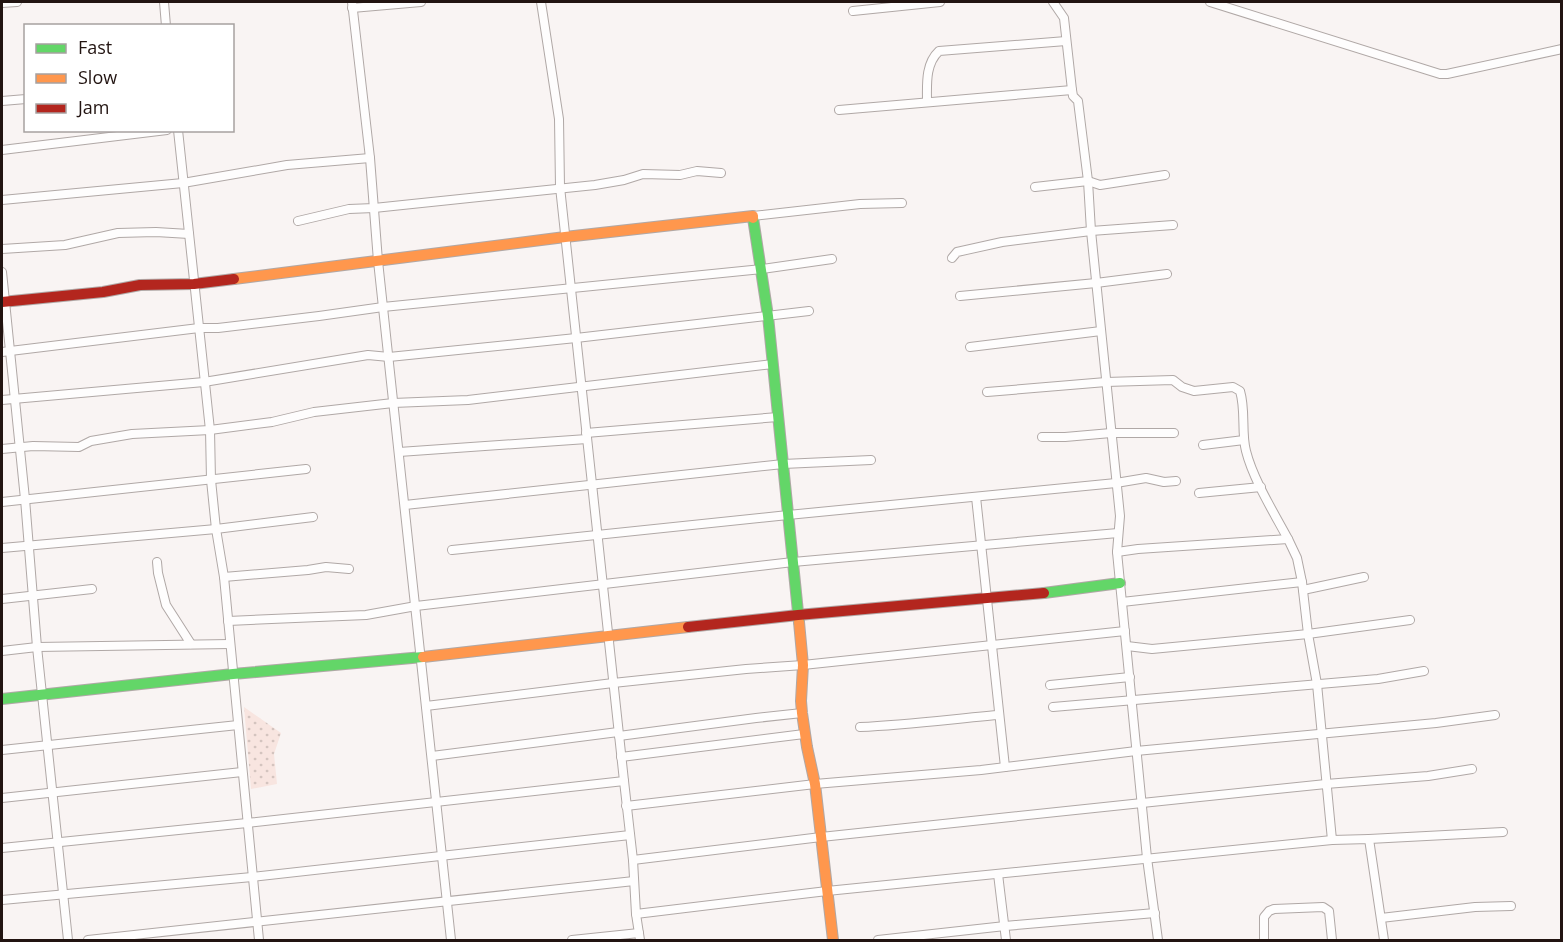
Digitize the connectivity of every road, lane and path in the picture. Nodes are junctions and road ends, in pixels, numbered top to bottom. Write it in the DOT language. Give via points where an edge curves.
graph roads {
  1 [pos="16,2"];
  2 [pos="164,2"];
  3 [pos="421,2"];
  4 [pos="541,2"];
  5 [pos="940,2"];
  6 [pos="1053,2"];
  7 [pos="1210,2"];
  8 [pos="2,3"];
  9 [pos="352,5"];
  10 [pos="853,11"];
  11 [pos="166,24"];
  12 [pos="1066,41"];
  13 [pos="1562,49"];
  14 [pos="1072,90"];
  15 [pos="24,99"];
  16 [pos="2,101"];
  17 [pos="927,102"];
  18 [pos="839,110"];
  19 [pos="150,132"];
  20 [pos="178,132"];
  21 [pos="2,150"];
  22 [pos="370,158"];
  23 [pos="721,173"];
  24 [pos="1165,175"];
  25 [pos="1088,181"];
  26 [pos="183,183"];
  27 [pos="560,187"];
  28 [pos="1035,187"];
  29 [pos="2,200"];
  30 [pos="902,203"];
  31 [pos="374,208"];
  32 [pos="753,216"];
  33 [pos="298,221"];
  34 [pos="1173,225"];
  35 [pos="1091,231"];
  36 [pos="189,234"];
  37 [pos="565,237"];
  38 [pos="2,249"];
  39 [pos="952,258"];
  40 [pos="832,259"];
  41 [pos="378,261"];
  42 [pos="762,269"];
  43 [pos="2,272"];
  44 [pos="1167,274"];
  45 [pos="1096,283"];
  46 [pos="194,284"];
  47 [pos="571,290"];
  48 [pos="960,296"];
  49 [pos="3,302"];
  50 [pos="383,308"];
  51 [pos="810,311"];
  52 [pos="768,316"];
  53 [pos="199,328"];
  54 [pos="1101,331"];
  55 [pos="576,338"];
  56 [pos="970,347"];
  57 [pos="6,351"];
  58 [pos="389,357"];
  59 [pos="773,364"];
  60 [pos="204,382"];
  61 [pos="1106,382"];
  62 [pos="582,386"];
  63 [pos="987,392"];
  64 [pos="15,399"];
  65 [pos="2,400"];
  66 [pos="393,403"];
  67 [pos="778,417"];
  68 [pos="210,430"];
  69 [pos="1111,433"];
  70 [pos="1174,433"];
  71 [pos="587,436"];
  72 [pos="1042,437"];
  73 [pos="1244,440"];
  74 [pos="1203,445"];
  75 [pos="19,447"];
  76 [pos="2,449"];
  77 [pos="399,452"];
  78 [pos="871,460"];
  79 [pos="783,464"];
  80 [pos="306,469"];
  81 [pos="211,480"];
  82 [pos="1176,481"];
  83 [pos="1116,483"];
  84 [pos="592,485"];
  85 [pos="1261,487"];
  86 [pos="1199,493"];
  87 [pos="976,497"];
  88 [pos="24,499"];
  89 [pos="2,501"];
  90 [pos="405,506"];
  91 [pos="788,515"];
  92 [pos="313,517"];
  93 [pos="216,529"];
  94 [pos="1118,533"];
  95 [pos="597,535"];
  96 [pos="1288,539"];
  97 [pos="28,545"];
  98 [pos="981,545"];
  99 [pos="2,548"];
  100 [pos="452,550"];
  101 [pos="1117,552"];
  102 [pos="157,562"];
  103 [pos="792,562"];
  104 [pos="349,569"];
  105 [pos="224,577"];
  106 [pos="1364,577"];
  107 [pos="1120,583"];
  108 [pos="603,584"];
  109 [pos="1303,586"];
  110 [pos="92,589"];
  111 [pos="32,596"];
  112 [pos="987,598"];
  113 [pos="2,599"];
  114 [pos="1122,602"];
  115 [pos="416,606"];
  116 [pos="798,615"];
  117 [pos="1410,620"];
  118 [pos="228,621"];
  119 [pos="1125,631"];
  120 [pos="1308,634"];
  121 [pos="608,636"];
  122 [pos="230,644"];
  123 [pos="992,644"];
  124 [pos="191,645"];
  125 [pos="1127,646"];
  126 [pos="37,647"];
  127 [pos="2,651"];
  128 [pos="421,657"];
  129 [pos="803,665"];
  130 [pos="1424,671"];
  131 [pos="233,674"];
  132 [pos="1130,677"];
  133 [pos="613,682"];
  134 [pos="1317,684"];
  135 [pos="1050,685"];
  136 [pos="42,695"];
  137 [pos="2,699"];
  138 [pos="1132,701"];
  139 [pos="426,706"];
  140 [pos="1053,707"];
  141 [pos="802,713"];
  142 [pos="998,715"];
  143 [pos="1495,715"];
  144 [pos="238,725"];
  145 [pos="860,727"];
  146 [pos="619,734"];
  147 [pos="804,734"];
  148 [pos="1322,734"];
  149 [pos="47,746"];
  150 [pos="2,750"];
  151 [pos="1136,751"];
  152 [pos="432,756"];
  153 [pos="621,757"];
  154 [pos="1005,767"];
  155 [pos="1472,769"];
  156 [pos="242,772"];
  157 [pos="624,781"];
  158 [pos="815,784"];
  159 [pos="1326,784"];
  160 [pos="52,793"];
  161 [pos="2,798"];
  162 [pos="437,802"];
  163 [pos="1142,803"];
  164 [pos="626,806"];
  165 [pos="247,823"];
  166 [pos="1503,832"];
  167 [pos="630,835"];
  168 [pos="821,837"];
  169 [pos="1369,839"];
  170 [pos="1332,840"];
  171 [pos="57,842"];
  172 [pos="2,848"];
  173 [pos="443,857"];
  174 [pos="1147,858"];
  175 [pos="633,860"];
  176 [pos="998,874"];
  177 [pos="252,877"];
  178 [pos="634,881"];
  179 [pos="827,891"];
  180 [pos="62,894"];
  181 [pos="2,900"];
  182 [pos="447,902"];
  183 [pos="1511,906"];
  184 [pos="1155,913"];
  185 [pos="636,914"];
  186 [pos="1381,918"];
  187 [pos="257,923"];
  188 [pos="1005,926"];
  189 [pos="640,937"];
  190 [pos="68,940"];
  191 [pos="88,940"];
  192 [pos="259,940"];
  193 [pos="451,940"];
  194 [pos="572,940"];
  195 [pos="833,940"];
  196 [pos="878,940"];
  197 [pos="1006,940"];
  198 [pos="1158,940"];
  199 [pos="1264,940"];
  200 [pos="1332,940"];
  201 [pos="1384,940"];
  1 -- 8 [label="street"];
  2 -- 11 [label="street"];
  3 -- 9 [label="street"];
  4 -- 27 [label="street" via="560,119"];
  5 -- 10 [label="street"];
  6 -- 12 [label="street" via="1064,18"];
  7 -- 13 [label="street" via="1440,74"];
  9 -- 22 [label="street"];
  12 -- 14 [label="street"];
  12 -- 17 [label="street" via="939,51 930,65"];
  14 -- 17 [label="street"];
  14 -- 25 [label="street" via="1078,101"];
  15 -- 16 [label="street"];
  17 -- 18 [label="street"];
  19 -- 21 [label="street"];
  20 -- 26 [label="street"];
  22 -- 26 [label="street" via="287,165"];
  22 -- 31 [label="street"];
  23 -- 27 [label="street" via="643,174"];
  24 -- 25 [label="street" via="1100,185"];
  25 -- 28 [label="street"];
  25 -- 35 [label="street"];
  26 -- 29 [label="street"];
  26 -- 36 [label="street"];
  27 -- 31 [label="street"];
  27 -- 37 [label="street"];
  30 -- 32 [label="street"];
  31 -- 33 [label="street" via="349,209"];
  31 -- 41 [label="street"];
  32 -- 37 [label="street"];
  32 -- 42 [label="street"];
  34 -- 35 [label="street"];
  35 -- 39 [label="street" via="1002,242 957,252"];
  35 -- 45 [label="street"];
  36 -- 38 [label="street" via="118,233 65,245"];
  36 -- 46 [label="street"];
  37 -- 41 [label="street"];
  37 -- 47 [label="street"];
  40 -- 42 [label="street"];
  41 -- 46 [label="street"];
  41 -- 50 [label="street"];
  42 -- 47 [label="street"];
  42 -- 52 [label="street"];
  43 -- 49 [label="street"];
  44 -- 45 [label="street"];
  45 -- 48 [label="street"];
  45 -- 54 [label="street"];
  46 -- 49 [label="street" via="140,285"];
  46 -- 53 [label="street"];
  47 -- 50 [label="street"];
  47 -- 55 [label="street"];
  49 -- 57 [label="street"];
  50 -- 53 [label="street"];
  50 -- 58 [label="street"];
  51 -- 52 [label="street"];
  52 -- 55 [label="street"];
  52 -- 59 [label="street"];
  53 -- 57 [label="street"];
  53 -- 60 [label="street"];
  54 -- 56 [label="street"];
  54 -- 61 [label="street"];
  55 -- 58 [label="street"];
  55 -- 62 [label="street"];
  57 -- 64 [label="street"];
  58 -- 60 [label="street" via="350,358"];
  58 -- 66 [label="street"];
  59 -- 62 [label="street"];
  59 -- 67 [label="street"];
  60 -- 64 [label="street"];
  60 -- 68 [label="street"];
  61 -- 63 [label="street"];
  61 -- 69 [label="street"];
  61 -- 73 [label="street" via="1173,380 1194,391 1233,387 1240,391 1242,399"];
  62 -- 66 [label="street" via="468,400"];
  62 -- 71 [label="street"];
  64 -- 65 [label="street"];
  64 -- 75 [label="street"];
  66 -- 68 [label="street"];
  66 -- 77 [label="street"];
  67 -- 71 [label="street"];
  67 -- 79 [label="street"];
  68 -- 75 [label="street" via="132,434 78,447"];
  68 -- 81 [label="street"];
  69 -- 70 [label="street"];
  69 -- 72 [label="street"];
  69 -- 83 [label="street"];
  71 -- 77 [label="street"];
  71 -- 84 [label="street"];
  73 -- 74 [label="street"];
  73 -- 85 [label="street"];
  75 -- 76 [label="street"];
  75 -- 88 [label="street"];
  77 -- 90 [label="street"];
  78 -- 79 [label="street"];
  79 -- 84 [label="street"];
  79 -- 91 [label="street"];
  80 -- 81 [label="street"];
  81 -- 88 [label="street"];
  81 -- 93 [label="street"];
  82 -- 83 [label="street" via="1146,478"];
  83 -- 87 [label="street"];
  83 -- 94 [label="street"];
  84 -- 90 [label="street"];
  84 -- 95 [label="street"];
  85 -- 86 [label="street"];
  85 -- 96 [label="street"];
  87 -- 91 [label="street"];
  87 -- 98 [label="street"];
  88 -- 89 [label="street"];
  88 -- 97 [label="street"];
  90 -- 115 [label="street"];
  91 -- 95 [label="street"];
  91 -- 103 [label="street"];
  92 -- 93 [label="street"];
  93 -- 97 [label="street"];
  93 -- 105 [label="street"];
  94 -- 98 [label="street"];
  94 -- 101 [label="street"];
  95 -- 100 [label="street"];
  95 -- 108 [label="street"];
  96 -- 101 [label="street"];
  96 -- 109 [label="street"];
  97 -- 99 [label="street"];
  97 -- 111 [label="street"];
  98 -- 103 [label="street"];
  98 -- 112 [label="street"];
  101 -- 107 [label="street"];
  102 -- 124 [label="street" via="166,605"];
  103 -- 108 [label="street"];
  103 -- 116 [label="street"];
  104 -- 105 [label="street" via="326,567"];
  105 -- 118 [label="street"];
  106 -- 109 [label="street"];
  107 -- 112 [label="street"];
  107 -- 114 [label="street"];
  108 -- 115 [label="street"];
  108 -- 121 [label="street"];
  109 -- 114 [label="street"];
  109 -- 120 [label="street"];
  110 -- 111 [label="street"];
  111 -- 113 [label="street"];
  111 -- 126 [label="street"];
  112 -- 116 [label="street"];
  112 -- 123 [label="street"];
  114 -- 119 [label="street"];
  115 -- 118 [label="street" via="366,615"];
  115 -- 128 [label="street"];
  116 -- 121 [label="street"];
  116 -- 129 [label="street"];
  117 -- 120 [label="street"];
  118 -- 122 [label="street"];
  119 -- 123 [label="street"];
  119 -- 125 [label="street"];
  120 -- 125 [label="street" via="1152,649"];
  120 -- 134 [label="street"];
  121 -- 128 [label="street"];
  121 -- 133 [label="street"];
  122 -- 124 [label="street"];
  122 -- 131 [label="street"];
  123 -- 129 [label="street"];
  123 -- 142 [label="street"];
  124 -- 126 [label="street"];
  125 -- 132 [label="street"];
  126 -- 127 [label="street"];
  126 -- 136 [label="street"];
  128 -- 131 [label="street"];
  128 -- 139 [label="street"];
  129 -- 133 [label="street"];
  129 -- 141 [label="street"];
  130 -- 134 [label="street"];
  131 -- 136 [label="street"];
  131 -- 144 [label="street"];
  132 -- 135 [label="street"];
  132 -- 138 [label="street"];
  133 -- 139 [label="street"];
  133 -- 146 [label="street"];
  134 -- 138 [label="street"];
  134 -- 148 [label="street"];
  136 -- 137 [label="street"];
  136 -- 149 [label="street"];
  138 -- 140 [label="street"];
  138 -- 151 [label="street"];
  139 -- 152 [label="street"];
  141 -- 146 [label="street"];
  141 -- 147 [label="street"];
  142 -- 145 [label="street"];
  142 -- 154 [label="street"];
  143 -- 148 [label="street"];
  144 -- 149 [label="street"];
  144 -- 156 [label="street"];
  146 -- 152 [label="street"];
  146 -- 153 [label="street"];
  147 -- 153 [label="street"];
  147 -- 158 [label="street"];
  148 -- 151 [label="street"];
  148 -- 159 [label="street"];
  149 -- 150 [label="street"];
  149 -- 160 [label="street"];
  151 -- 154 [label="street"];
  151 -- 163 [label="street"];
  152 -- 162 [label="street"];
  153 -- 157 [label="street"];
  154 -- 158 [label="street"];
  155 -- 159 [label="street"];
  156 -- 160 [label="street"];
  156 -- 165 [label="street"];
  157 -- 162 [label="street"];
  157 -- 164 [label="street"];
  158 -- 164 [label="street"];
  158 -- 168 [label="street"];
  159 -- 163 [label="street"];
  159 -- 170 [label="street"];
  160 -- 161 [label="street"];
  160 -- 171 [label="street"];
  162 -- 165 [label="street"];
  162 -- 173 [label="street"];
  163 -- 168 [label="street"];
  163 -- 174 [label="street"];
  164 -- 167 [label="street"];
  165 -- 171 [label="street"];
  165 -- 177 [label="street"];
  166 -- 169 [label="street"];
  167 -- 173 [label="street"];
  167 -- 175 [label="street"];
  168 -- 175 [label="street"];
  168 -- 179 [label="street"];
  169 -- 170 [label="street"];
  169 -- 186 [label="street"];
  170 -- 174 [label="street"];
  171 -- 172 [label="street"];
  171 -- 180 [label="street"];
  173 -- 177 [label="street"];
  173 -- 182 [label="street"];
  174 -- 176 [label="street"];
  174 -- 184 [label="street"];
  175 -- 178 [label="street"];
  176 -- 179 [label="street"];
  176 -- 188 [label="street"];
  177 -- 180 [label="street"];
  177 -- 187 [label="street"];
  178 -- 182 [label="street"];
  178 -- 185 [label="street"];
  179 -- 185 [label="street"];
  179 -- 195 [label="street"];
  180 -- 181 [label="street"];
  180 -- 190 [label="street"];
  182 -- 187 [label="street"];
  182 -- 193 [label="street"];
  183 -- 186 [label="street"];
  184 -- 188 [label="street"];
  184 -- 198 [label="street"];
  185 -- 189 [label="street"];
  186 -- 201 [label="street"];
  187 -- 191 [label="street"];
  187 -- 192 [label="street"];
  188 -- 196 [label="street"];
  188 -- 197 [label="street"];
  189 -- 194 [label="street"];
  199 -- 200 [label="street" via="1264,917 1274,909 1323,907 1329,911"];
}
